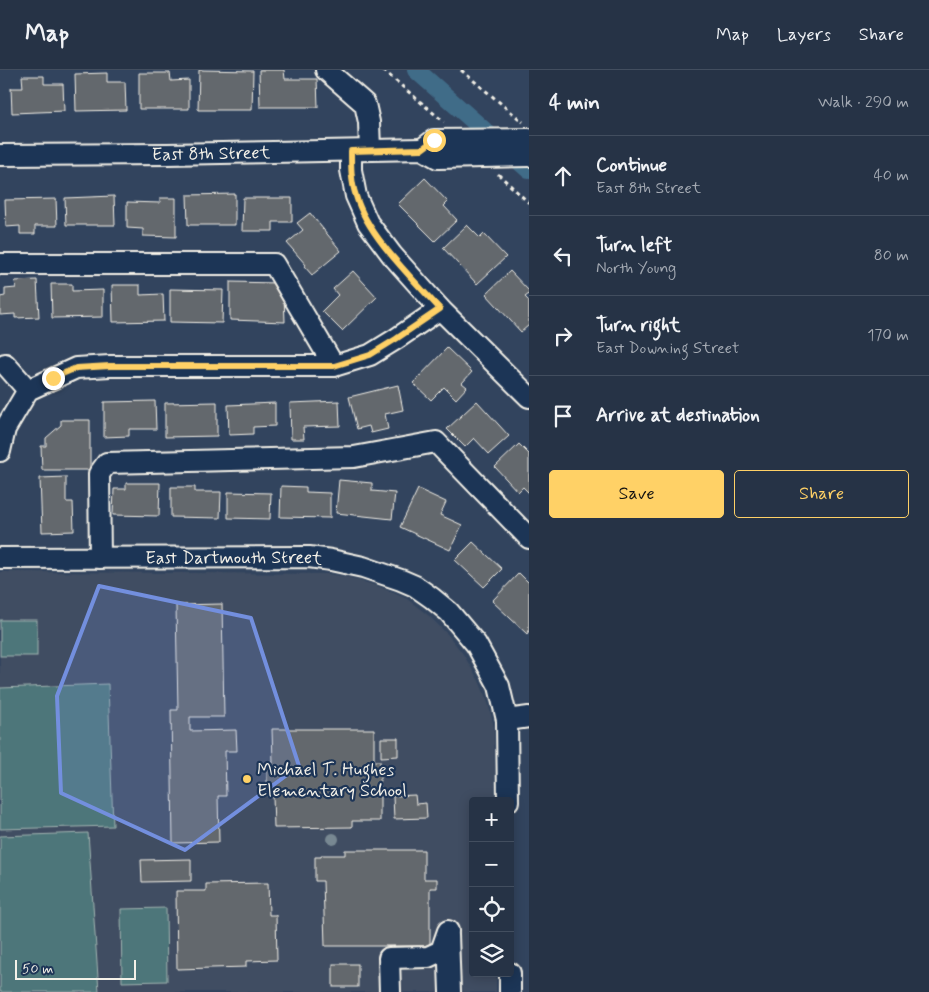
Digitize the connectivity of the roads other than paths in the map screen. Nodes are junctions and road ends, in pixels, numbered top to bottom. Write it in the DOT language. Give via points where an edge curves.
graph roads {
  1 [pos="326,70"];
  2 [pos="527,131"];
  3 [pos="422,149"];
  4 [pos="360,150"];
  5 [pos="0,155"];
  6 [pos="529,156"];
  7 [pos="0,264"];
  8 [pos="440,309"];
  9 [pos="6,364"];
  10 [pos="334,366"];
  11 [pos="28,390"];
  12 [pos="529,397"];
  13 [pos="0,451"];
  14 [pos="529,538"];
  15 [pos="0,558"];
  16 [pos="100,558"];
  17 [pos="529,717"];
  18 [pos="508,720"];
  19 [pos="508,797"];
  20 [pos="510,977"];
  21 [pos="390,992"];
  22 [pos="450,992"];
  23 [pos="510,992"];
  1 -- 4 [label="street" via="366,104 369,122"];
  2 -- 3 [label="street, East 8th Street" via="475,140 434,140"];
  3 -- 4 [label="street, East 8th Street"];
  3 -- 6 [label="street, East 8th Street" via="438,158"];
  4 -- 5 [label="street, East 8th Street"];
  4 -- 8 [label="street" via="351,170 356,196 368,223"];
  7 -- 10 [label="street" via="274,264"];
  8 -- 10 [label="street" via="370,355"];
  8 -- 12 [label="street"];
  9 -- 11 [label="street"];
  10 -- 11 [label="street" via="76,368"];
  11 -- 13 [label="street" via="5,429"];
  14 -- 16 [label="street" via="436,442 354,458 107,463 99,474"];
  15 -- 16 [label="street, East Dartmouth Street"];
  16 -- 18 [label="street, East Dartmouth Street" via="309,557 363,567 401,580 415,586 449,612 476,644 499,686"];
  17 -- 18 [label="street"];
  18 -- 19 [label="street, East Dartmouth Street"];
  20 -- 23 [label="street"];
  21 -- 22 [label="street" via="389,958 428,958 441,951 448,925"];
}
